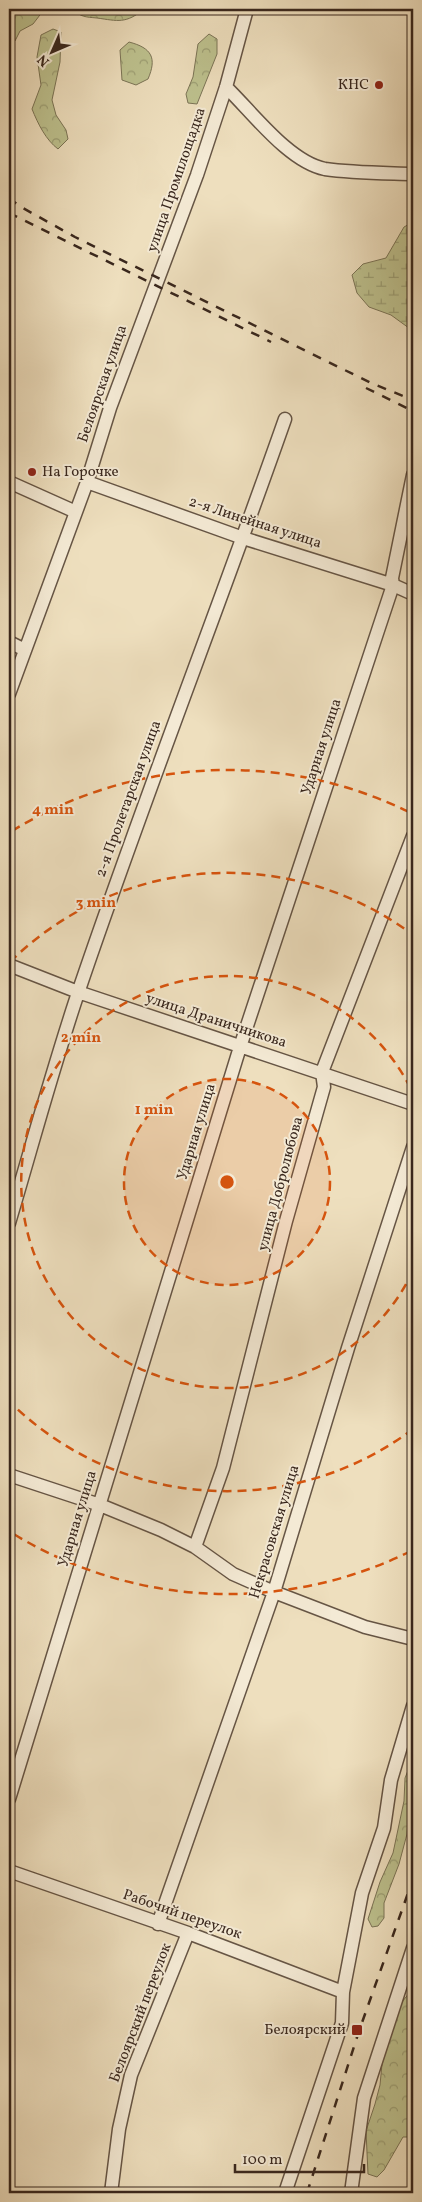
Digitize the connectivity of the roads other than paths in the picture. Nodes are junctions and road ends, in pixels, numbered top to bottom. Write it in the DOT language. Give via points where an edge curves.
graph roads {
  1 [pos="246,9"];
  2 [pos="226,87"];
  3 [pos="413,174"];
  4 [pos="157,283"];
  5 [pos="284,419"];
  6 [pos="413,475"];
  7 [pos="9,482"];
  8 [pos="87,482"];
  9 [pos="76,512"];
  10 [pos="243,538"];
  11 [pos="393,585"];
  12 [pos="413,594"];
  13 [pos="9,642"];
  14 [pos="25,650"];
  15 [pos="9,694"];
  16 [pos="413,836"];
  17 [pos="9,965"];
  18 [pos="78,992"];
  19 [pos="240,1047"];
  20 [pos="322,1072"];
  21 [pos="413,1104"];
  22 [pos="413,1146"];
  23 [pos="9,1223"];
  24 [pos="9,1475"];
  25 [pos="100,1505"];
  26 [pos="195,1547"];
  27 [pos="274,1592"];
  28 [pos="413,1639"];
  29 [pos="413,1706"];
  30 [pos="9,1799"];
  31 [pos="9,1871"];
  32 [pos="158,1924"];
  33 [pos="188,1933"];
  34 [pos="413,1948"];
  35 [pos="343,1992"];
  36 [pos="111,2193"];
  37 [pos="285,2193"];
  38 [pos="351,2193"];
  1 -- 2 [label="street, улица Промплощадка"];
  2 -- 3 [label="street" via="293,154 309,163 325,169"];
  2 -- 4 [label="street, улица Промплощадка"];
  4 -- 8 [label="street, Белоярская улица" via="110,408"];
  5 -- 10 [label="street, 2-я Пролетарская улица"];
  6 -- 11 [label="street, Ударная улица"];
  7 -- 9 [label="street"];
  8 -- 9 [label="street, Белоярская улица"];
  8 -- 10 [label="street, 2-я Линейная улица"];
  9 -- 14 [label="street, Белоярская улица"];
  10 -- 11 [label="street, 2-я Линейная улица"];
  10 -- 18 [label="street, 2-я Пролетарская улица"];
  11 -- 12 [label="street, 2-я Линейная улица"];
  11 -- 19 [label="street, Ударная улица"];
  13 -- 14 [label="street"];
  14 -- 15 [label="street, Белоярская улица"];
  16 -- 20 [label="street, улица Добролюбова"];
  17 -- 18 [label="street, улица Драничникова"];
  18 -- 19 [label="street, улица Драничникова"];
  18 -- 23 [label="street, 2-я Пролетарская улица"];
  19 -- 20 [label="street, улица Драничникова"];
  19 -- 25 [label="street, Ударная улица"];
  20 -- 21 [label="street, улица Драничникова"];
  20 -- 26 [label="street, улица Добролюбова" via="324,1087 286,1221 243,1394 223,1468"];
  22 -- 27 [label="street, Некрасовская улица"];
  24 -- 25 [label="street"];
  25 -- 26 [label="street"];
  25 -- 30 [label="street, Ударная улица"];
  26 -- 27 [label="street" via="233,1574"];
  27 -- 28 [label="street" via="366,1627"];
  27 -- 32 [label="street, Некрасовская улица"];
  29 -- 35 [label="street" via="391,1780 384,1828 362,1893"];
  31 -- 32 [label="street, Рабочий переулок"];
  32 -- 33 [label="street, Рабочий переулок"];
  33 -- 35 [label="street, Рабочий переулок"];
  33 -- 36 [label="street, Белоярский переулок" via="132,2075 119,2129"];
  34 -- 38 [label="street" via="364,2098"];
  35 -- 37 [label="street" via="342,2022 336,2046"];
}
